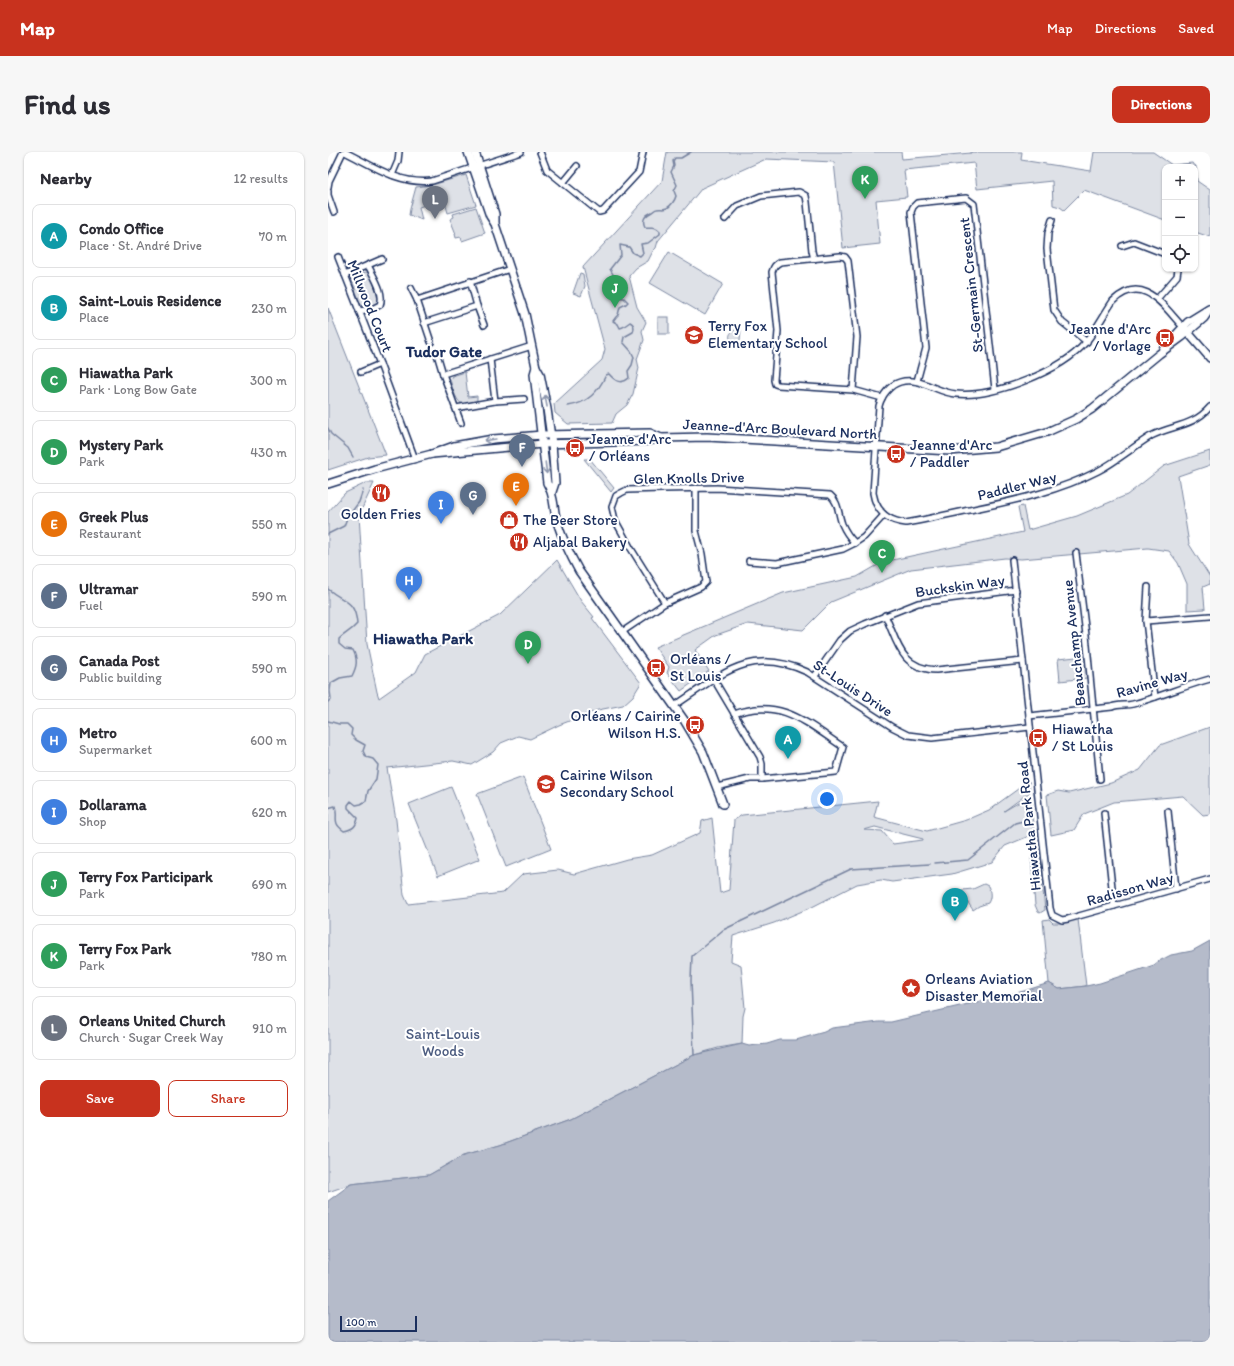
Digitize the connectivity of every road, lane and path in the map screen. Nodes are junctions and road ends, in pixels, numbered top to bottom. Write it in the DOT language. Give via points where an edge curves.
graph roads {
  1 [pos="344,152"];
  2 [pos="399,152"];
  3 [pos="468,152"];
  4 [pos="475,152"];
  5 [pos="521,152"];
  6 [pos="540,152"];
  7 [pos="643,152"];
  8 [pos="476,166"];
  9 [pos="577,166"];
  10 [pos="392,175"];
  11 [pos="563,183"];
  12 [pos="328,187"];
  13 [pos="328,190"];
  14 [pos="334,212"];
  15 [pos="725,219"];
  16 [pos="1052,220"];
  17 [pos="1122,246"];
  18 [pos="1162,253"];
  19 [pos="338,257"];
  20 [pos="814,258"];
  21 [pos="382,259"];
  22 [pos="368,265"];
  23 [pos="510,269"];
  24 [pos="1178,272"];
  25 [pos="345,275"];
  26 [pos="470,281"];
  27 [pos="411,288"];
  28 [pos="1158,299"];
  29 [pos="417,300"];
  30 [pos="477,306"];
  31 [pos="1210,308"];
  32 [pos="359,311"];
  33 [pos="424,323"];
  34 [pos="484,325"];
  35 [pos="1185,330"];
  36 [pos="431,342"];
  37 [pos="1087,342"];
  38 [pos="532,346"];
  39 [pos="437,354"];
  40 [pos="1210,358"];
  41 [pos="490,359"];
  42 [pos="380,364"];
  43 [pos="536,367"];
  44 [pos="361,372"];
  45 [pos="443,374"];
  46 [pos="917,382"];
  47 [pos="853,390"];
  48 [pos="995,390"];
  49 [pos="882,398"];
  50 [pos="524,399"];
  51 [pos="495,401"];
  52 [pos="1210,407"];
  53 [pos="456,408"];
  54 [pos="461,422"];
  55 [pos="542,435"];
  56 [pos="551,435"];
  57 [pos="661,438"];
  58 [pos="543,444"];
  59 [pos="552,444"];
  60 [pos="876,446"];
  61 [pos="432,454"];
  62 [pos="415,459"];
  63 [pos="328,484"];
  64 [pos="696,488"];
  65 [pos="552,492"];
  66 [pos="884,515"];
  67 [pos="855,543"];
  68 [pos="1076,553"];
  69 [pos="1012,560"];
  70 [pos="749,561"];
  71 [pos="1148,587"];
  72 [pos="1016,590"];
  73 [pos="664,603"];
  74 [pos="885,615"];
  75 [pos="1210,616"];
  76 [pos="1146,621"];
  77 [pos="622,632"];
  78 [pos="1023,661"];
  79 [pos="815,676"];
  80 [pos="713,678"];
  81 [pos="1210,679"];
  82 [pos="1154,697"];
  83 [pos="674,706"];
  84 [pos="1093,709"];
  85 [pos="734,714"];
  86 [pos="1029,716"];
  87 [pos="1030,727"];
  88 [pos="762,779"];
  89 [pos="1100,779"];
  90 [pos="717,787"];
  91 [pos="723,804"];
  92 [pos="1168,811"];
  93 [pos="1104,813"];
  94 [pos="1210,879"];
  95 [pos="1176,889"];
  96 [pos="1114,906"];
  97 [pos="1057,918"];
  1 -- 10 [label="street"];
  1 -- 12 [label="street"];
  2 -- 10 [label="street"];
  3 -- 8 [label="main road"];
  4 -- 8 [label="main road"];
  5 -- 8 [label="street"];
  6 -- 11 [label="street" via="547,170"];
  7 -- 11 [label="street" via="639,172 600,212"];
  8 -- 10 [label="street" via="432,182 405,181"];
  8 -- 23 [label="main road" via="490,216"];
  9 -- 11 [label="street"];
  13 -- 14 [label="street"];
  15 -- 20 [label="street" via="736,206 761,196 802,193 806,196"];
  16 -- 37 [label="street" via="1047,249 1054,310 1062,322"];
  17 -- 18 [label="street" via="1134,242"];
  19 -- 25 [label="street, Millwood Court"];
  20 -- 47 [label="street" via="840,256 848,261 857,337"];
  20 -- 47 [label="street" via="780,262 774,266 772,272 778,330 775,384"];
  21 -- 22 [label="street"];
  22 -- 25 [label="street"];
  22 -- 32 [label="street" via="382,300 380,305 372,310"];
  23 -- 26 [label="street"];
  23 -- 38 [label="main road" via="525,314"];
  24 -- 28 [label="street"];
  25 -- 32 [label="street, Millwood Court"];
  26 -- 29 [label="street"];
  26 -- 30 [label="street"];
  27 -- 29 [label="street"];
  28 -- 35 [label="street"];
  28 -- 37 [label="street" via="1140,291 1128,292 1117,297"];
  29 -- 33 [label="street"];
  30 -- 33 [label="street"];
  30 -- 34 [label="street"];
  31 -- 35 [label="main road, Jeanne-d'Arc Boulevard North" via="1204,318"];
  32 -- 42 [label="street, Millwood Court"];
  33 -- 36 [label="street"];
  35 -- 40 [label="main road"];
  35 -- 60 [label="main road, Jeanne-d'Arc Boulevard North" via="1169,341 1159,354 1106,399 1076,419 1047,432 996,447 950,451"];
  37 -- 48 [label="street" via="1049,369 1022,382"];
  38 -- 41 [label="street"];
  38 -- 43 [label="main road"];
  39 -- 45 [label="street"];
  41 -- 45 [label="street"];
  41 -- 51 [label="street"];
  42 -- 44 [label="street, Millwood Court"];
  42 -- 62 [label="street, Millwood Court"];
  43 -- 55 [label="main road" via="534,374"];
  56 -- 43 [label="main road, one-way" via="544,391"];
  45 -- 53 [label="street"];
  46 -- 48 [label="street" via="954,394"];
  46 -- 48 [label="street, St-Germain Crescent" via="926,348 911,212 917,203 966,198 974,204"];
  46 -- 49 [label="street" via="909,380 897,383"];
  47 -- 49 [label="street"];
  49 -- 60 [label="street"];
  50 -- 51 [label="street"];
  51 -- 53 [label="street"];
  52 -- 66 [label="street, Paddler Way" via="1193,421 1152,436 1098,471 1042,494 906,523"];
  53 -- 54 [label="street"];
  55 -- 56 [label="main road, Jeanne-d'Arc Boulevard North"];
  55 -- 58 [label="main road"];
  55 -- 61 [label="main road, Jeanne-d'Arc Boulevard North, one-way" via="493,439 454,446"];
  56 -- 57 [label="main road, Jeanne-d'Arc Boulevard North" via="650,433"];
  56 -- 59 [label="main road"];
  57 -- 59 [label="main road, Jeanne-d'Arc Boulevard North" via="649,441"];
  57 -- 60 [label="main road, Jeanne-d'Arc Boulevard North" via="707,437"];
  58 -- 59 [label="main road, Jeanne-d'Arc Boulevard North"];
  58 -- 61 [label="main road, Jeanne-d'Arc Boulevard North"];
  58 -- 65 [label="main road, one-way" via="547,483"];
  59 -- 65 [label="main road" via="555,483"];
  60 -- 66 [label="street" via="873,492 876,505"];
  61 -- 62 [label="main road, Jeanne-d'Arc Boulevard North"];
  62 -- 63 [label="main road, Jeanne-d'Arc Boulevard North"];
  64 -- 67 [label="street, Glen Knolls Drive" via="830,495 834,498 842,525"];
  64 -- 73 [label="street" via="696,531 706,582 701,587"];
  64 -- 73 [label="street, Glen Knolls Drive" via="627,490 616,496 612,507 622,534"];
  65 -- 77 [label="main road" via="557,521 570,554"];
  66 -- 67 [label="street"];
  67 -- 70 [label="street" via="843,549 777,563"];
  68 -- 84 [label="street, Beauchamp Avenue"];
  69 -- 72 [label="street, Hiawatha Park Road"];
  71 -- 76 [label="street"];
  72 -- 74 [label="street, Buckskin Way" via="930,600"];
  72 -- 78 [label="street, Hiawatha Park Road"];
  73 -- 77 [label="street"];
  74 -- 78 [label="street" via="900,650 918,667 936,670"];
  74 -- 79 [label="street, Buckskin Way" via="845,635"];
  75 -- 76 [label="street"];
  76 -- 82 [label="street"];
  77 -- 83 [label="main road"];
  78 -- 86 [label="street, Hiawatha Park Road"];
  79 -- 80 [label="street, St-Louis Drive" via="793,666 769,662 734,667"];
  79 -- 87 [label="street, St-Louis Drive" via="897,730 914,736 932,738"];
  80 -- 83 [label="street, St-Louis Drive"];
  80 -- 85 [label="street"];
  81 -- 82 [label="street, Ravine Way"];
  82 -- 84 [label="street, Ravine Way" via="1132,704"];
  83 -- 90 [label="main road" via="703,752"];
  84 -- 86 [label="street, Ravine Way"];
  84 -- 89 [label="street, Beauchamp Avenue"];
  85 -- 88 [label="street" via="760,757"];
  85 -- 88 [label="street" via="772,708 790,714 844,747 836,772"];
  86 -- 87 [label="street, Hiawatha Park Road"];
  87 -- 97 [label="street, Hiawatha Park Road" via="1050,908 1052,915"];
  88 -- 90 [label="street" via="750,779"];
  90 -- 91 [label="main road"];
  92 -- 95 [label="street"];
  93 -- 96 [label="street"];
  94 -- 95 [label="street, Radisson Way"];
  95 -- 96 [label="street, Radisson Way"];
  96 -- 97 [label="street, Radisson Way" via="1068,919"];
}
